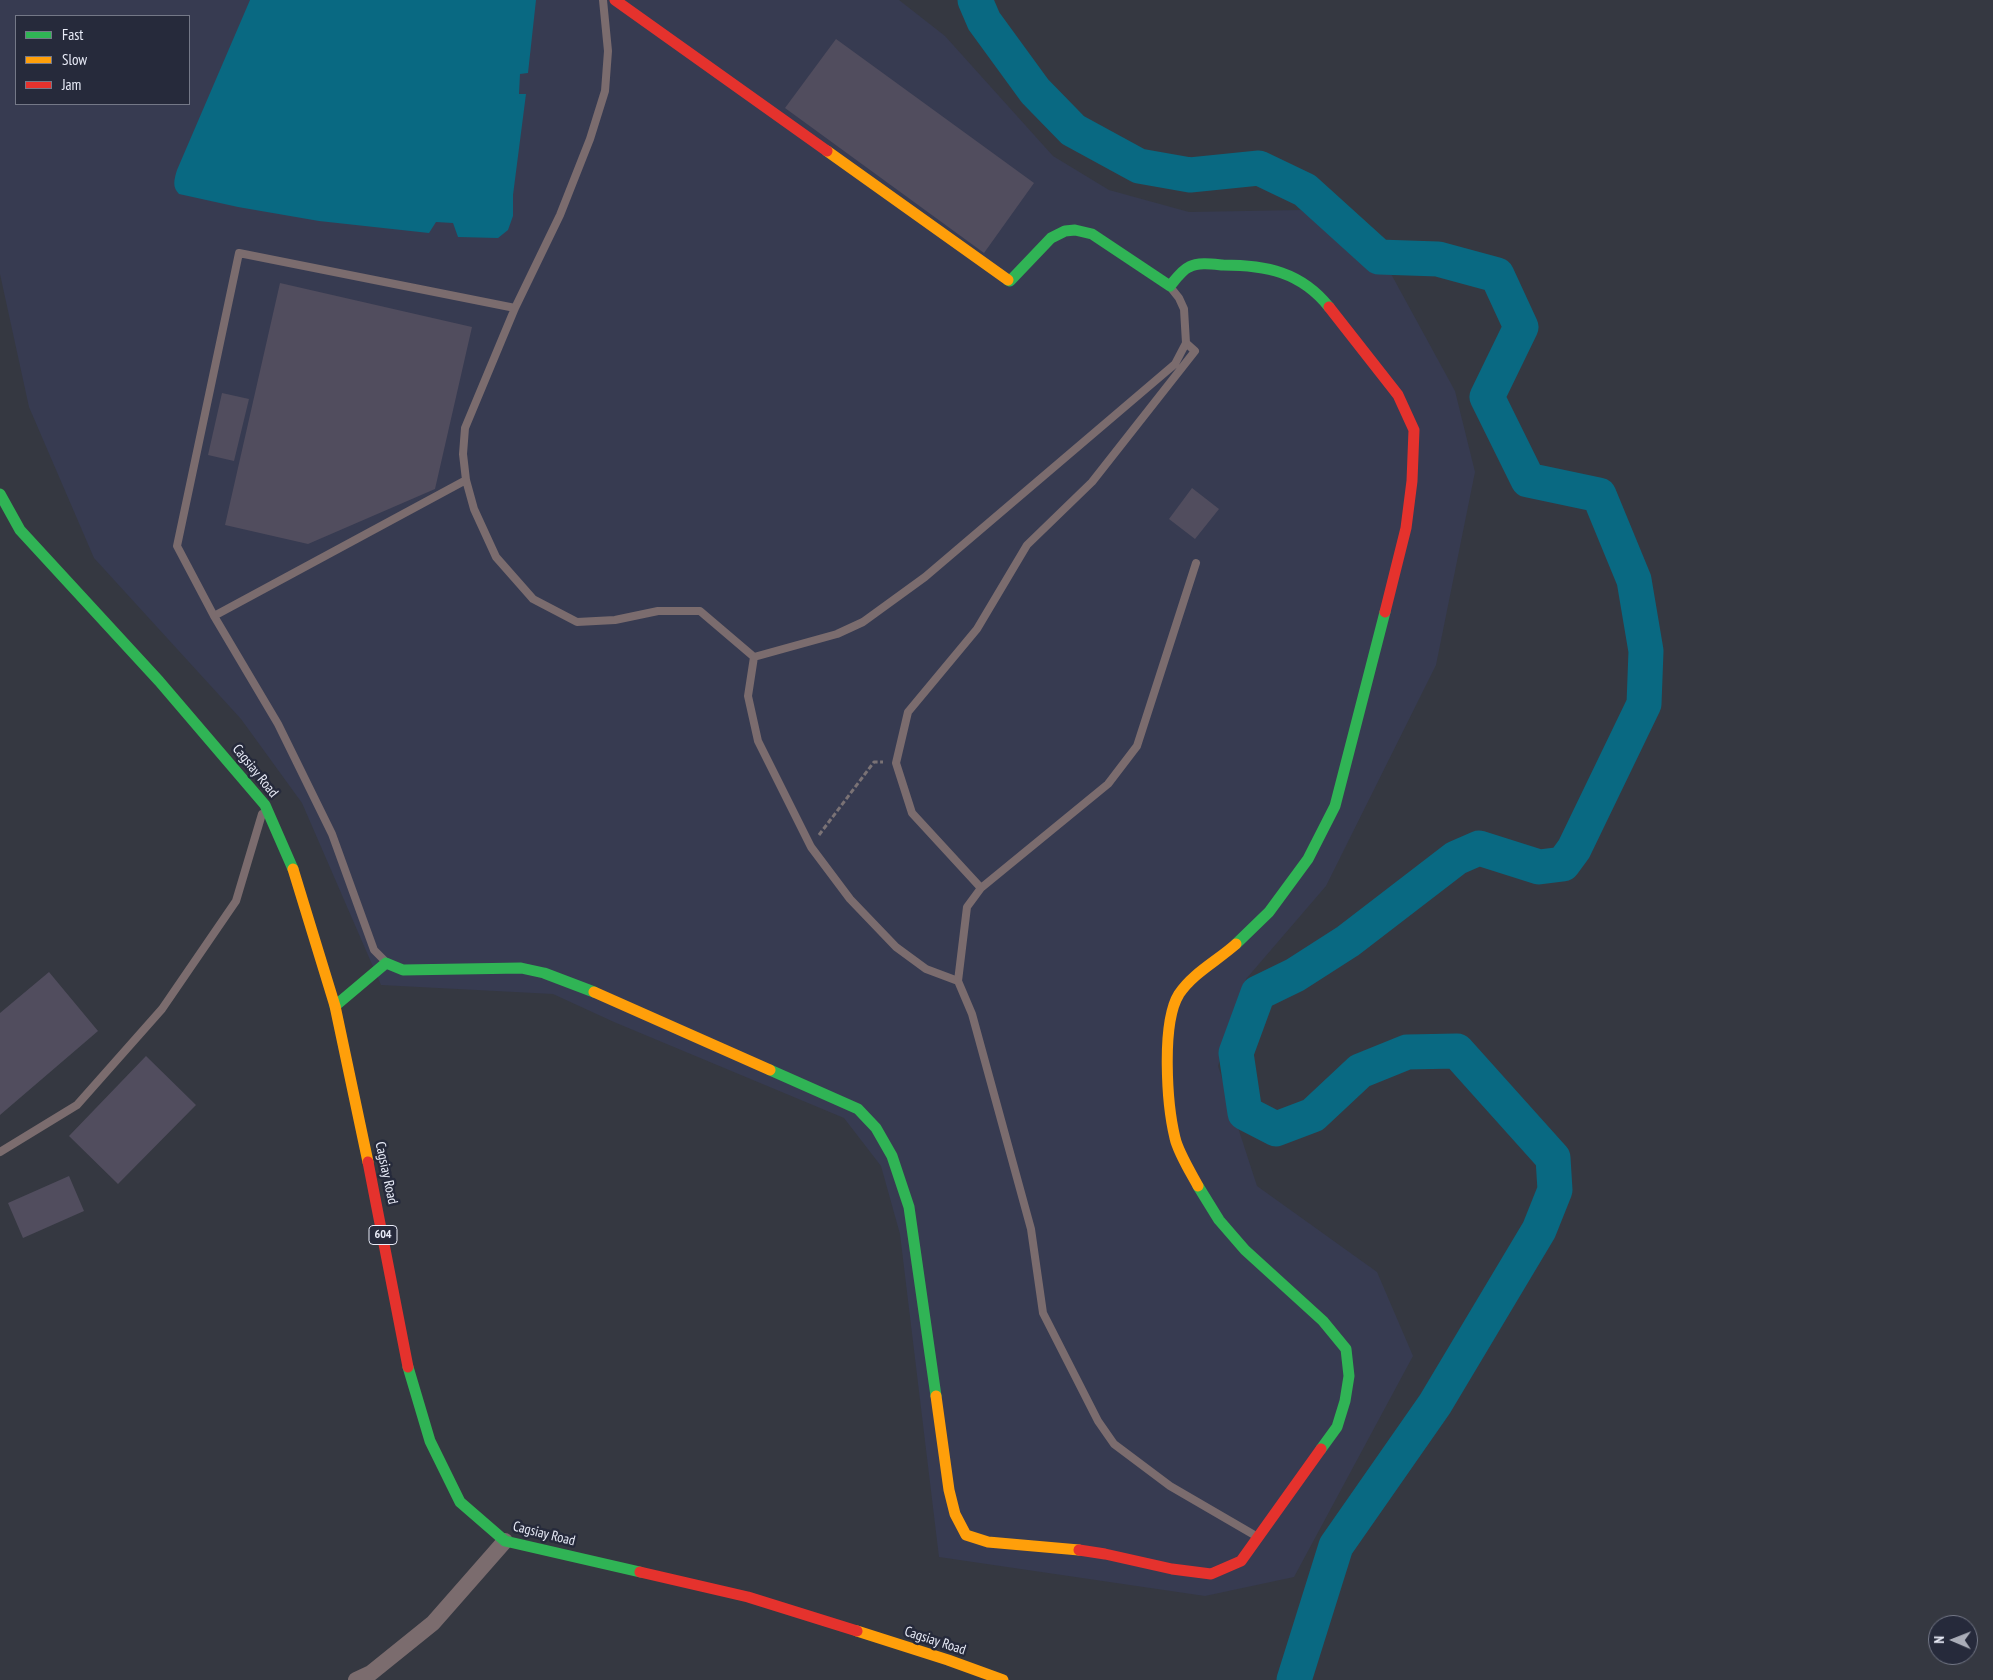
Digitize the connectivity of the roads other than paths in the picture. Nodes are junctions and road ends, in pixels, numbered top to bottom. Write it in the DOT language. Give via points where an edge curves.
graph roads {
  1 [pos="603,0"];
  2 [pos="615,0"];
  3 [pos="1170,286"];
  4 [pos="515,308"];
  5 [pos="1186,343"];
  6 [pos="466,480"];
  7 [pos="0,494"];
  8 [pos="1196,563"];
  9 [pos="214,616"];
  10 [pos="754,656"];
  11 [pos="265,804"];
  12 [pos="981,888"];
  13 [pos="386,963"];
  14 [pos="958,981"];
  15 [pos="335,1006"];
  16 [pos="0,1152"];
  17 [pos="1260,1538"];
  18 [pos="505,1541"];
  19 [pos="356,1680"];
  20 [pos="1001,1680"];
  1 -- 4 [label="lane" via="608,51 605,91 560,215"];
  2 -- 3 [label="street" via="1010,282 1055,235 1080,230 1092,234"];
  3 -- 5 [label="lane" via="1184,309"];
  3 -- 17 [label="street" via="1188,267 1200,264 1268,268 1306,284 1324,301 1398,395 1414,430 1406,528 1336,806 1308,859 1269,912 1224,955 1193,977 1178,996 1168,1030 1168,1084 1175,1139 1197,1184 1219,1220 1245,1250 1323,1322 1346,1349 1349,1376 1337,1427"];
  4 -- 6 [label="lane" via="465,428"];
  4 -- 9 [label="lane" via="239,253 177,546"];
  5 -- 10 [label="lane" via="1175,364 902,594 863,622 837,634"];
  5 -- 12 [label="lane" via="1195,351 1092,482 1027,545 978,629 908,712 896,763 912,813"];
  6 -- 9 [label="lane"];
  6 -- 10 [label="lane" via="474,510 496,558 533,599 577,622 615,620 658,611 700,611"];
  7 -- 11 [label="street, Cagsiay Road / 604" via="20,530 159,681"];
  8 -- 12 [label="lane" via="1137,746 1108,784"];
  9 -- 13 [label="lane" via="278,724 332,834 374,950"];
  10 -- 14 [label="lane" via="748,696 758,741 811,847 850,899 896,947 926,968"];
  11 -- 15 [label="street, Cagsiay Road / 604" via="292,866"];
  11 -- 16 [label="lane" via="236,901 162,1009 76,1105"];
  12 -- 14 [label="lane" via="968,907"];
  13 -- 15 [label="street"];
  13 -- 17 [label="street" via="403,970 521,968 544,972 858,1109 876,1128 892,1156 909,1207 949,1490 955,1514 966,1535 988,1542 1105,1554 1211,1574 1241,1562"];
  14 -- 17 [label="lane" via="972,1014 1031,1229 1043,1312 1098,1421 1114,1444 1170,1486"];
  15 -- 18 [label="street, Cagsiay Road / 604" via="409,1374 430,1442 460,1502"];
  18 -- 19 [label="street" via="433,1623 371,1673"];
  18 -- 20 [label="street, Cagsiay Road / 604" via="748,1597"];
}
